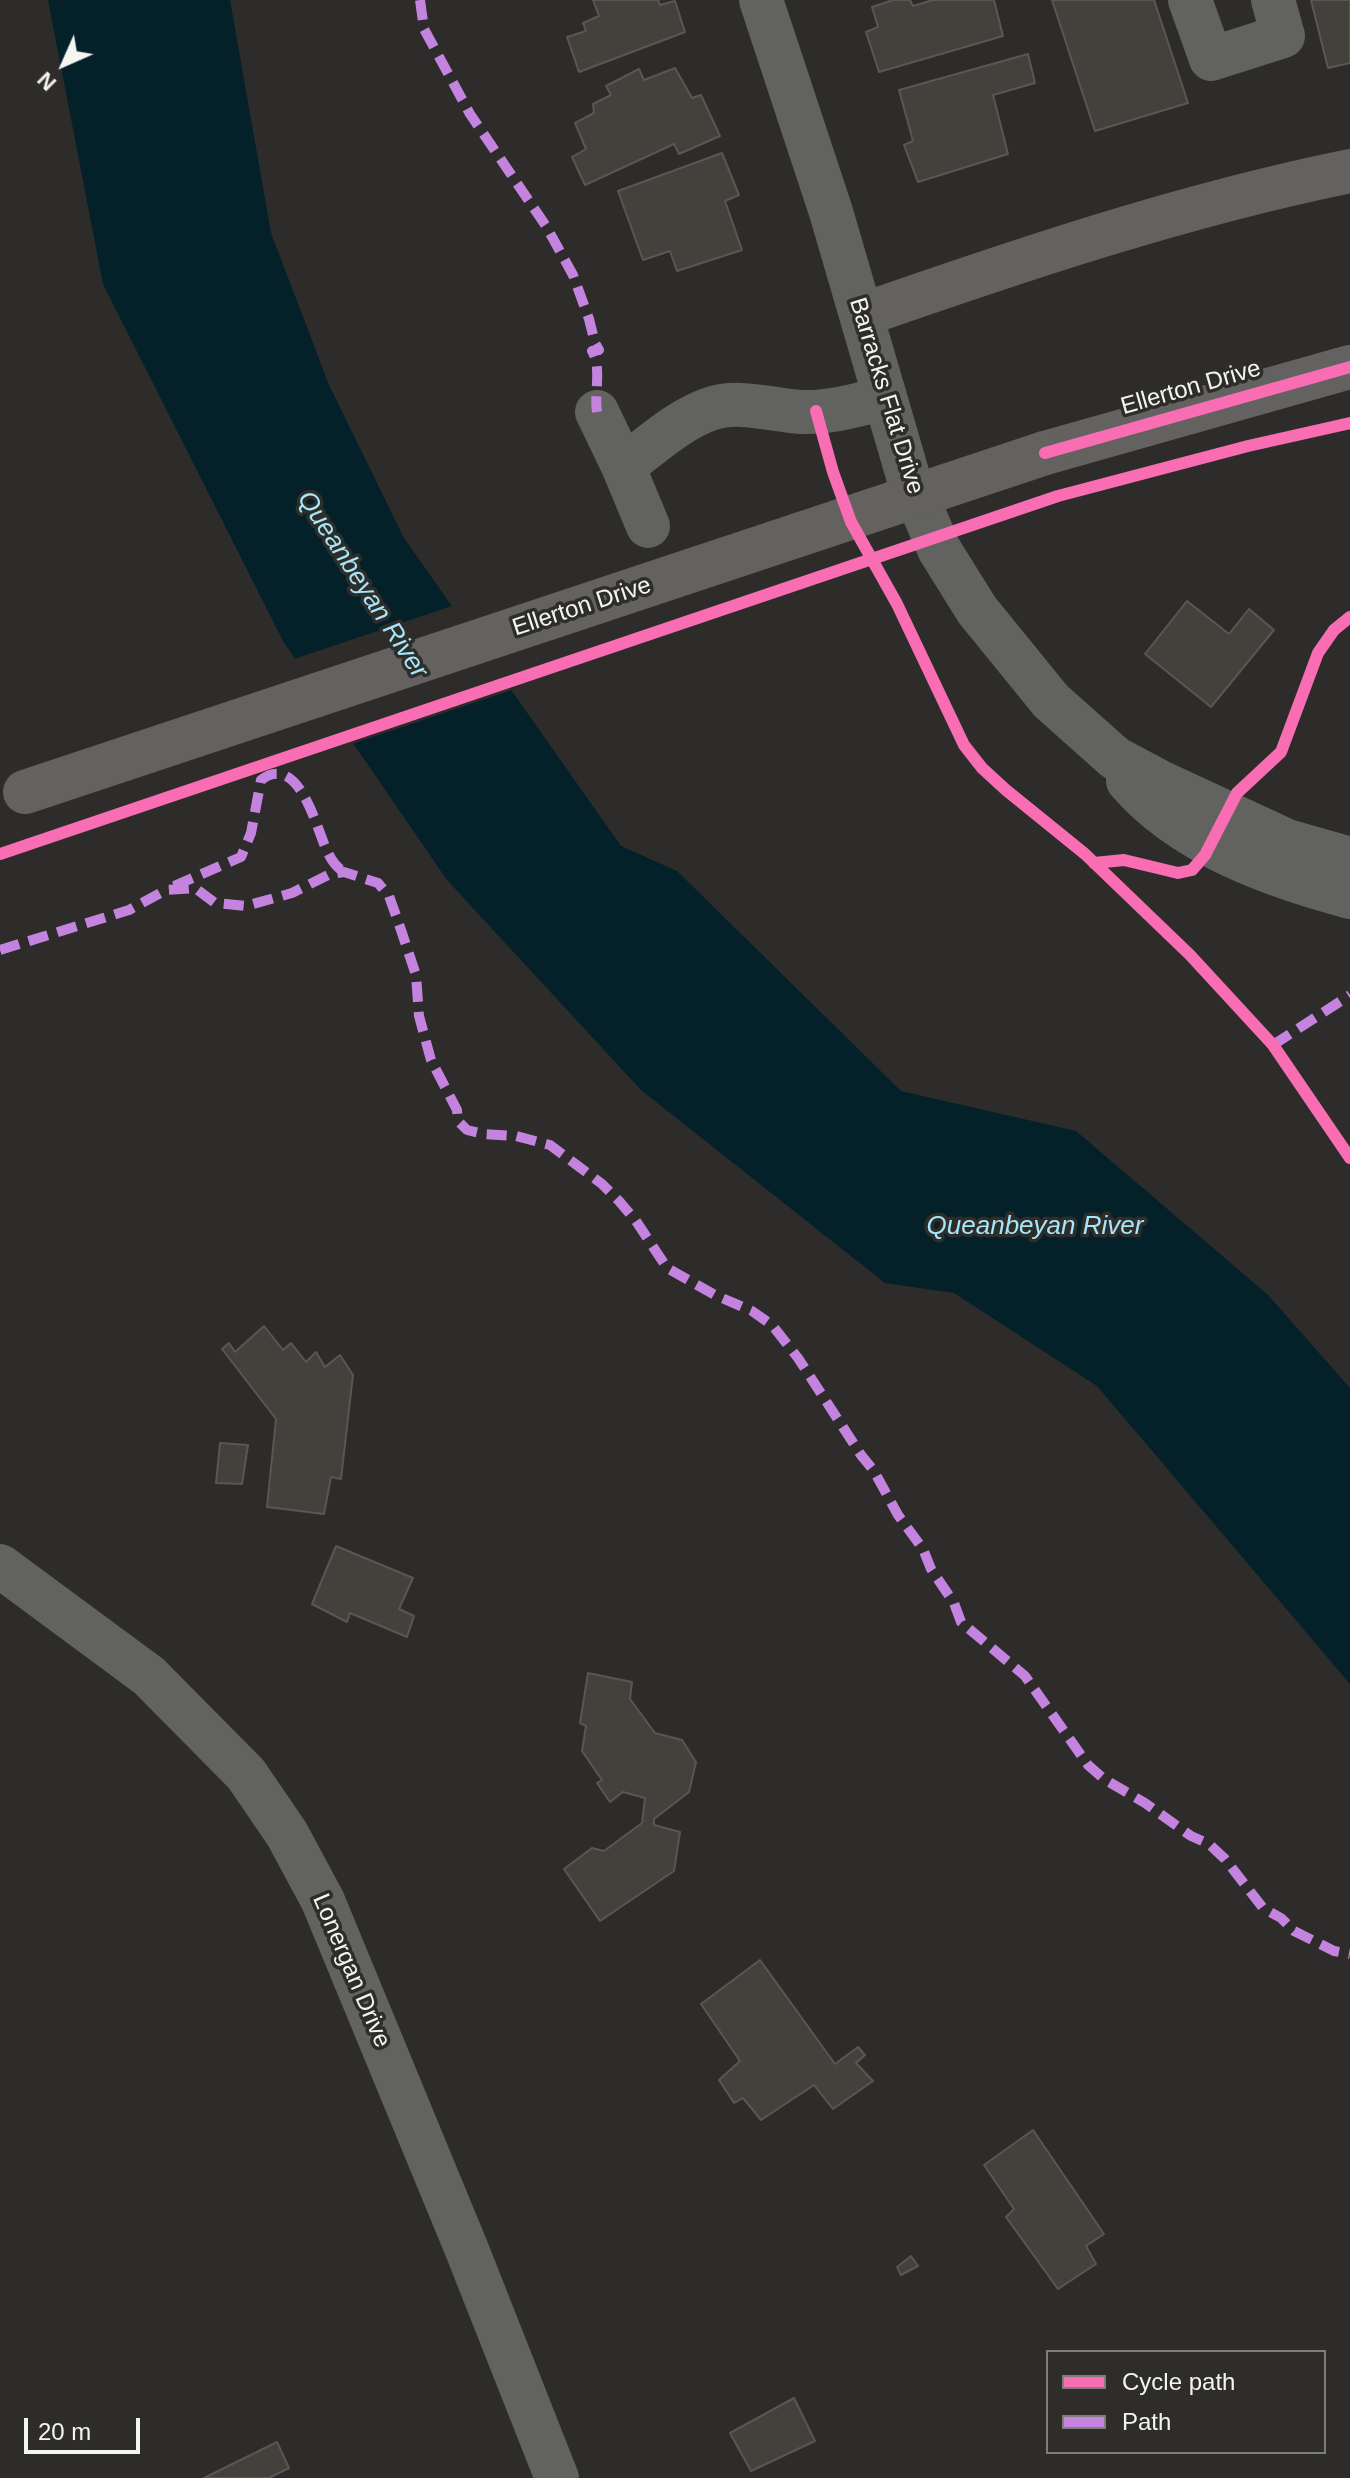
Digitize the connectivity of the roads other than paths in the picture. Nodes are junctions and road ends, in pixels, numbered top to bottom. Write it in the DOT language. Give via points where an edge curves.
graph roads {
  1 [pos="761,0"];
  2 [pos="1190,0"];
  3 [pos="1273,0"];
  4 [pos="1350,171"];
  5 [pos="862,315"];
  6 [pos="1350,367"];
  7 [pos="885,398"];
  8 [pos="597,412"];
  9 [pos="623,466"];
  10 [pos="648,526"];
  11 [pos="1098,745"];
  12 [pos="13,796"];
  13 [pos="1350,859"];
  14 [pos="1350,897"];
  15 [pos="0,1566"];
  16 [pos="557,2478"];
  1 -- 5 [label="street, Barracks Flat Drive"];
  2 -- 3 [label="street" via="1211,59 1283,36"];
  4 -- 5 [label="main road" via="1260,189 1061,247"];
  5 -- 7 [label="street, Barracks Flat Drive"];
  6 -- 12 [label="main road, Ellerton Drive, bridge" via="1045,453"];
  7 -- 9 [label="street" via="816,411 715,407 689,418"];
  7 -- 11 [label="street, Barracks Flat Drive" via="908,476 939,549 977,610 1026,672"];
  8 -- 9 [label="street"];
  9 -- 10 [label="street"];
  11 -- 13 [label="street, Barracks Flat Drive" via="1132,768 1247,823"];
  11 -- 14 [label="street, Barracks Flat Drive" via="1135,789 1172,821 1247,862"];
  15 -- 16 [label="street, Lonergan Drive" via="149,1676 246,1774 287,1834 323,1901"];
}
